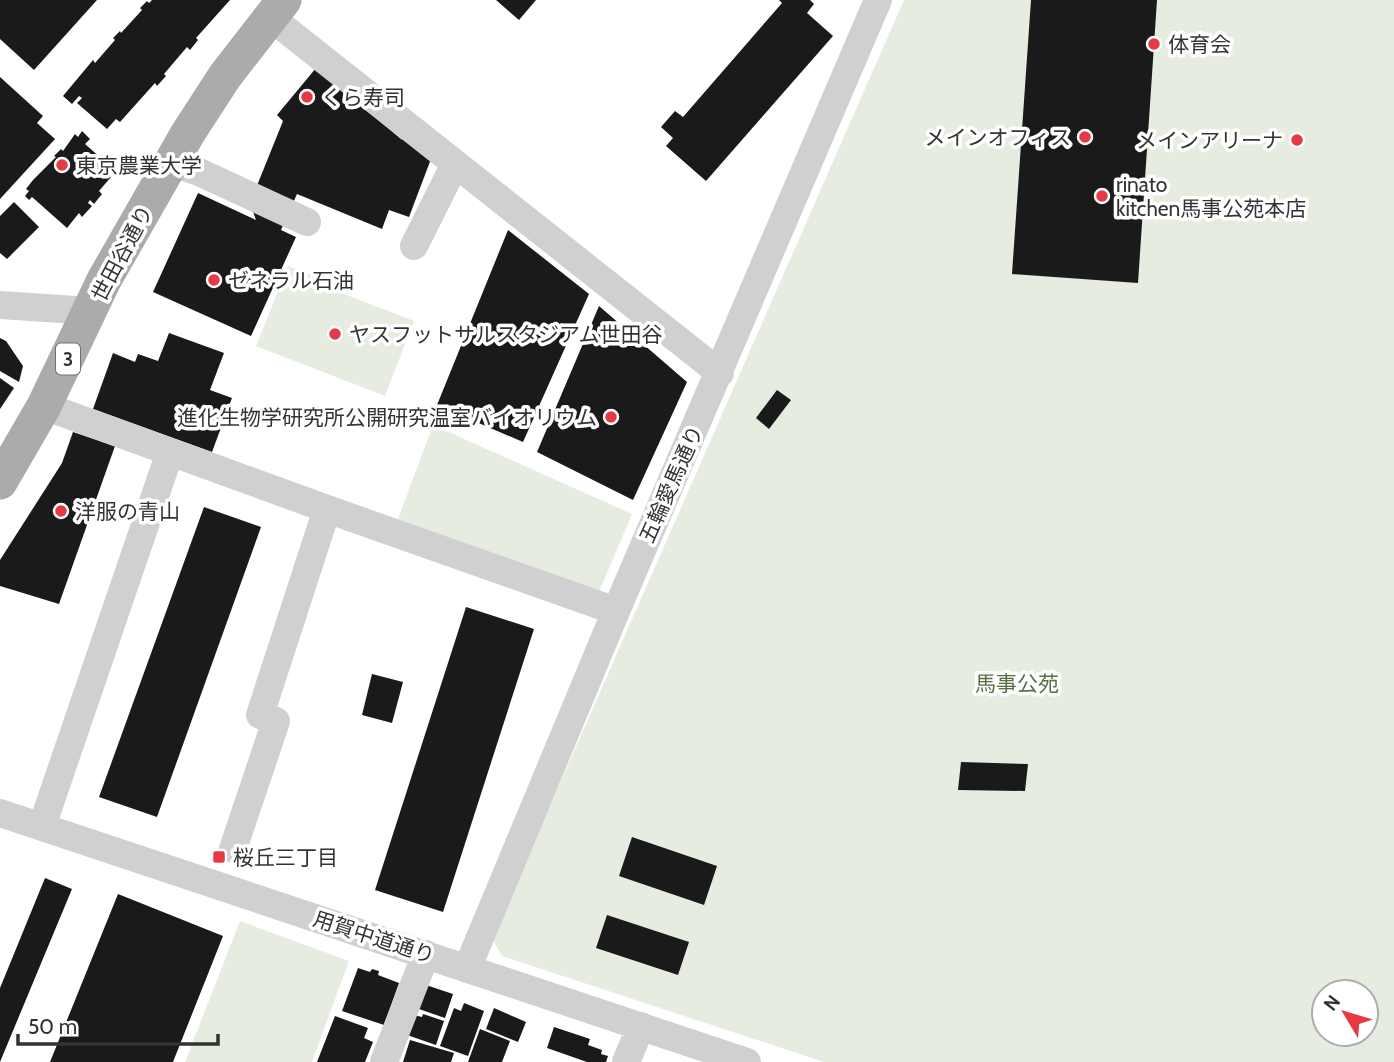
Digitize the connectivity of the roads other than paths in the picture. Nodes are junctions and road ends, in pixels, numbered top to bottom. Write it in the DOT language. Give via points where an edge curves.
graph roads {
  1 [pos="878,0"];
  2 [pos="277,8"];
  3 [pos="171,163"];
  4 [pos="455,164"];
  5 [pos="307,222"];
  6 [pos="414,246"];
  7 [pos="0,305"];
  8 [pos="91,311"];
  9 [pos="720,373"];
  10 [pos="44,406"];
  11 [pos="170,452"];
  12 [pos="0,482"];
  13 [pos="327,509"];
  14 [pos="616,611"];
  15 [pos="0,813"];
  16 [pos="42,827"];
  17 [pos="233,849"];
  18 [pos="426,954"];
  19 [pos="467,969"];
  20 [pos="640,1026"];
  21 [pos="384,1062"];
  22 [pos="626,1062"];
  23 [pos="747,1062"];
  1 -- 9 [label="street, 五輪愛馬通り"];
  2 -- 3 [label="main road, 世田谷通り / 3" via="225,76"];
  2 -- 4 [label="street"];
  3 -- 5 [label="street"];
  3 -- 8 [label="main road, 世田谷通り / 3"];
  4 -- 6 [label="street"];
  4 -- 9 [label="street"];
  7 -- 8 [label="street"];
  8 -- 10 [label="main road, 世田谷通り / 3"];
  9 -- 14 [label="street, 五輪愛馬通り"];
  10 -- 11 [label="street"];
  10 -- 12 [label="main road, 世田谷通り / 3"];
  11 -- 13 [label="street"];
  11 -- 16 [label="street"];
  13 -- 14 [label="street"];
  13 -- 17 [label="street" via="260,715 276,721"];
  14 -- 19 [label="street, 五輪愛馬通り"];
  15 -- 16 [label="street, 用賀中道通り"];
  16 -- 18 [label="street, 用賀中道通り"];
  18 -- 19 [label="street, 用賀中道通り"];
  18 -- 21 [label="street"];
  19 -- 20 [label="street, 用賀中道通り"];
  20 -- 22 [label="street"];
  20 -- 23 [label="street, 用賀中道通り"];
}
